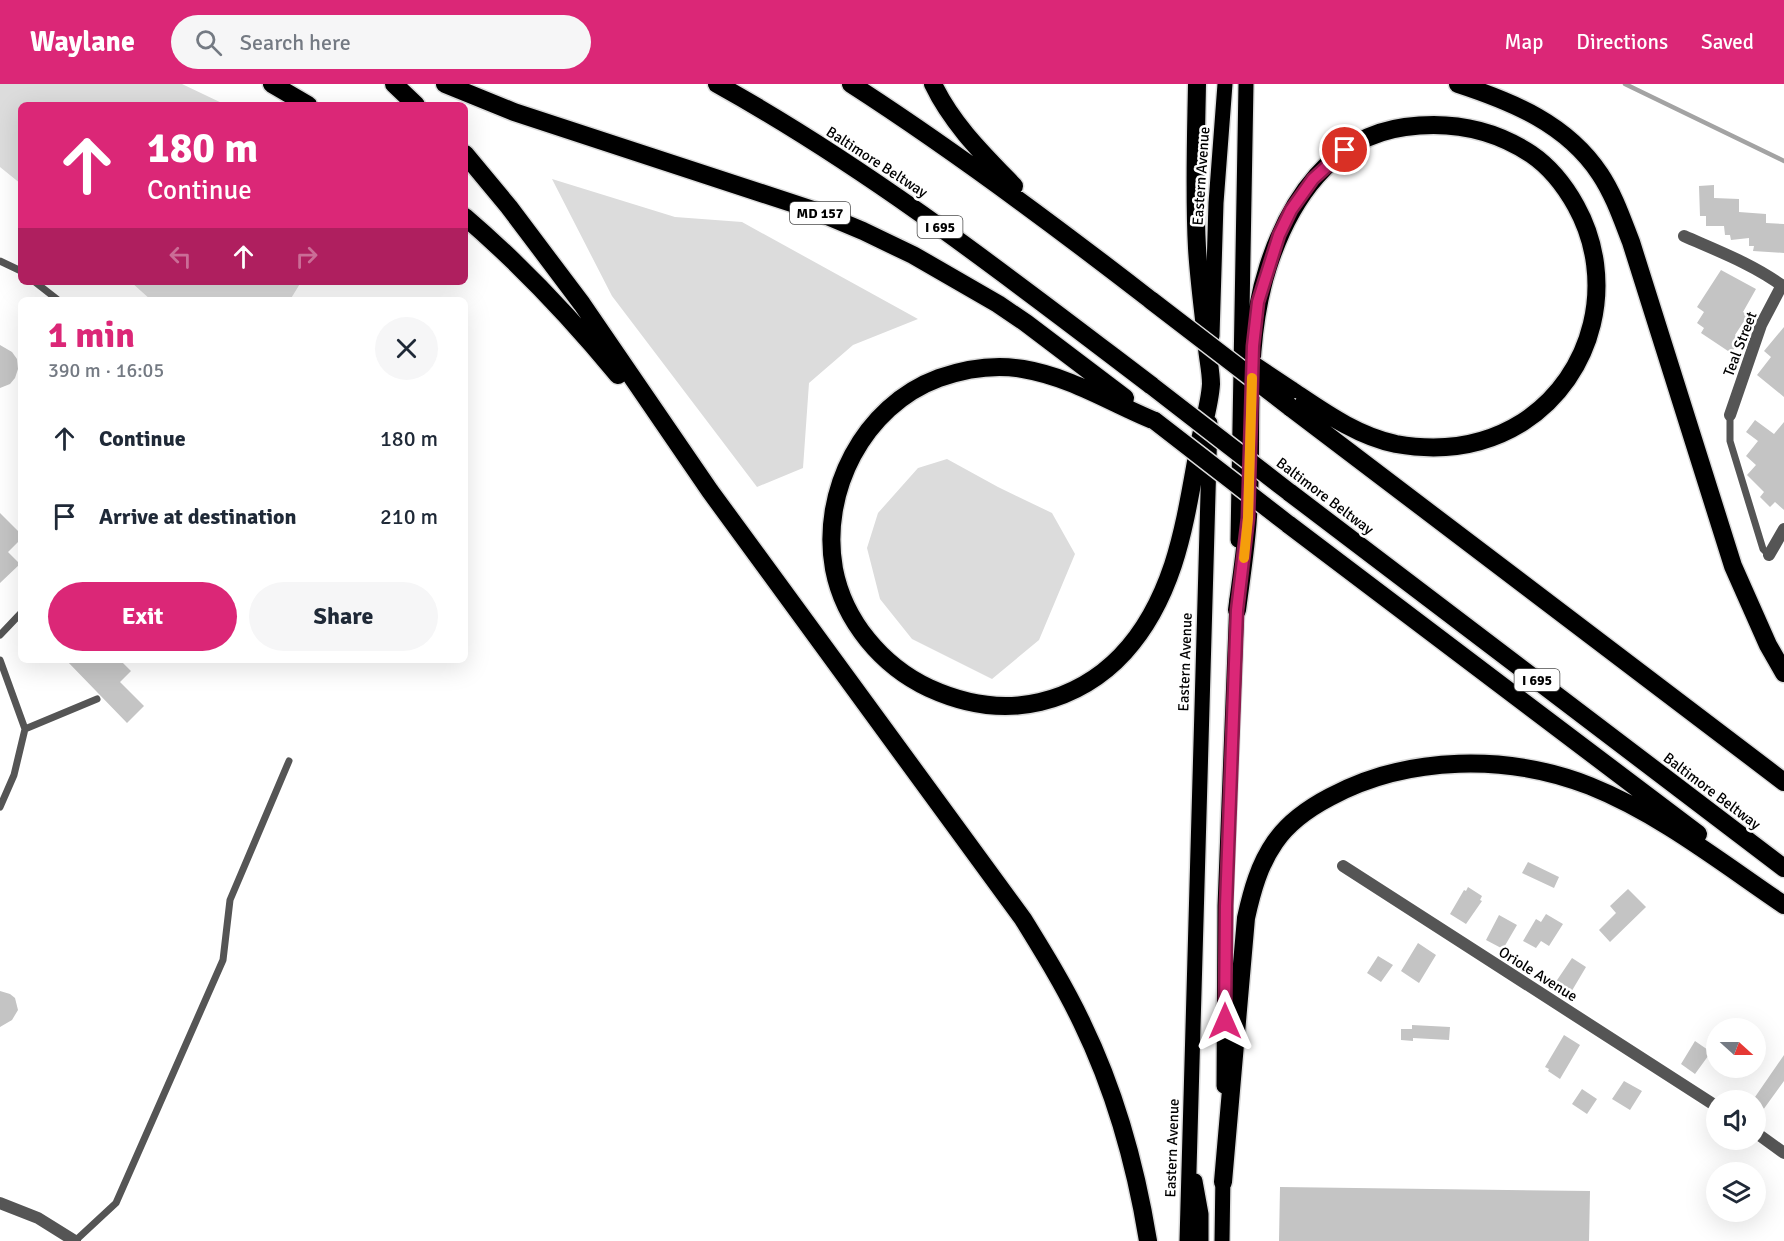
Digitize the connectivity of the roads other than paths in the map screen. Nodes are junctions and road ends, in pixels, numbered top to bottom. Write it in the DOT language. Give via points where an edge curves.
graph roads {
  1 [pos="272,84"];
  2 [pos="394,84"];
  3 [pos="445,84"];
  4 [pos="717,84"];
  5 [pos="851,84"];
  6 [pos="867,84"];
  7 [pos="933,84"];
  8 [pos="1197,84"];
  9 [pos="1225,84"];
  10 [pos="1246,84"];
  11 [pos="1458,84"];
  12 [pos="303,102"];
  13 [pos="413,102"];
  14 [pos="914,125"];
  15 [pos="468,158"];
  16 [pos="468,220"];
  17 [pos="1049,221"];
  18 [pos="1684,236"];
  19 [pos="0,261"];
  20 [pos="18,270"];
  21 [pos="39,285"];
  22 [pos="1783,286"];
  23 [pos="54,297"];
  24 [pos="1211,383"];
  25 [pos="1290,399"];
  26 [pos="1730,415"];
  27 [pos="1155,421"];
  28 [pos="710,491"];
  29 [pos="1784,529"];
  30 [pos="1770,555"];
  31 [pos="1237,610"];
  32 [pos="18,616"];
  33 [pos="0,635"];
  34 [pos="0,660"];
  35 [pos="1784,673"];
  36 [pos="98,699"];
  37 [pos="25,729"];
  38 [pos="289,762"];
  39 [pos="1784,782"];
  40 [pos="0,807"];
  41 [pos="1343,866"];
  42 [pos="1784,868"];
  43 [pos="1784,900"];
  44 [pos="1784,905"];
  45 [pos="1706,1100"];
  46 [pos="1766,1140"];
  47 [pos="1784,1153"];
  48 [pos="1189,1158"];
  49 [pos="1223,1182"];
  50 [pos="0,1203"];
  51 [pos="75,1241"];
  52 [pos="1148,1241"];
  53 [pos="1187,1241"];
  54 [pos="1201,1241"];
  55 [pos="1222,1241"];
  1 -- 12 [label="highway"];
  2 -- 13 [label="highway"];
  3 -- 27 [label="highway, MD 157" via="514,112 780,199 863,231 998,304"];
  4 -- 42 [label="highway, Baltimore Beltway / I 695, bridge" via="920,211"];
  5 -- 14 [label="highway"];
  6 -- 14 [label="highway"];
  7 -- 17 [label="highway" via="969,140"];
  8 -- 24 [label="highway" via="1197,249"];
  9 -- 24 [label="main road, Eastern Avenue" via="1216,203"];
  10 -- 31 [label="main road"];
  11 -- 35 [label="highway" via="1507,101 1542,119 1574,144 1600,174 1631,242 1734,566"];
  14 -- 17 [label="highway"];
  15 -- 28 [label="highway" via="582,304"];
  16 -- 28 [label="highway" via="576,324"];
  17 -- 25 [label="highway, bridge"];
  18 -- 22 [label="street"];
  19 -- 20 [label="lane"];
  21 -- 23 [label="lane"];
  22 -- 26 [label="street, Teal Street" via="1761,325"];
  24 -- 27 [label="highway" via="1185,519 1162,595 1132,645 1098,676 1052,699 1024,705 967,702 913,681 892,665 857,625 834,570 833,513 840,484 865,433 904,396 959,371 1020,368 1055,376"];
  24 -- 48 [label="main road, Eastern Avenue"];
  25 -- 31 [label="highway" via="1364,433 1422,447 1477,443 1509,431 1534,415 1576,368 1595,314 1595,258 1586,224 1552,173 1512,143 1459,126 1432,124 1371,136 1345,150 1304,190 1279,235 1258,302 1248,518"];
  25 -- 39 [label="highway"];
  26 -- 30 [label="lane" via="1730,441 1763,549"];
  27 -- 43 [label="highway, MD 157, bridge"];
  28 -- 52 [label="highway" via="997,882 1066,991 1097,1056 1116,1110"];
  29 -- 30 [label="street"];
  31 -- 49 [label="main road" via="1226,906"];
  32 -- 33 [label="lane"];
  34 -- 37 [label="lane"];
  36 -- 37 [label="lane"];
  37 -- 40 [label="lane" via="14,775"];
  38 -- 51 [label="lane" via="230,900 223,960 116,1203"];
  41 -- 45 [label="street, Oriole Avenue"];
  44 -- 49 [label="highway" via="1631,805 1549,773 1458,764 1381,776 1345,789 1293,822 1264,860 1253,888 1246,918"];
  46 -- 47 [label="street"];
  48 -- 53 [label="main road, Eastern Avenue"];
  48 -- 54 [label="main road"];
  49 -- 55 [label="main road"];
  50 -- 51 [label="street" via="38,1218"];
}
